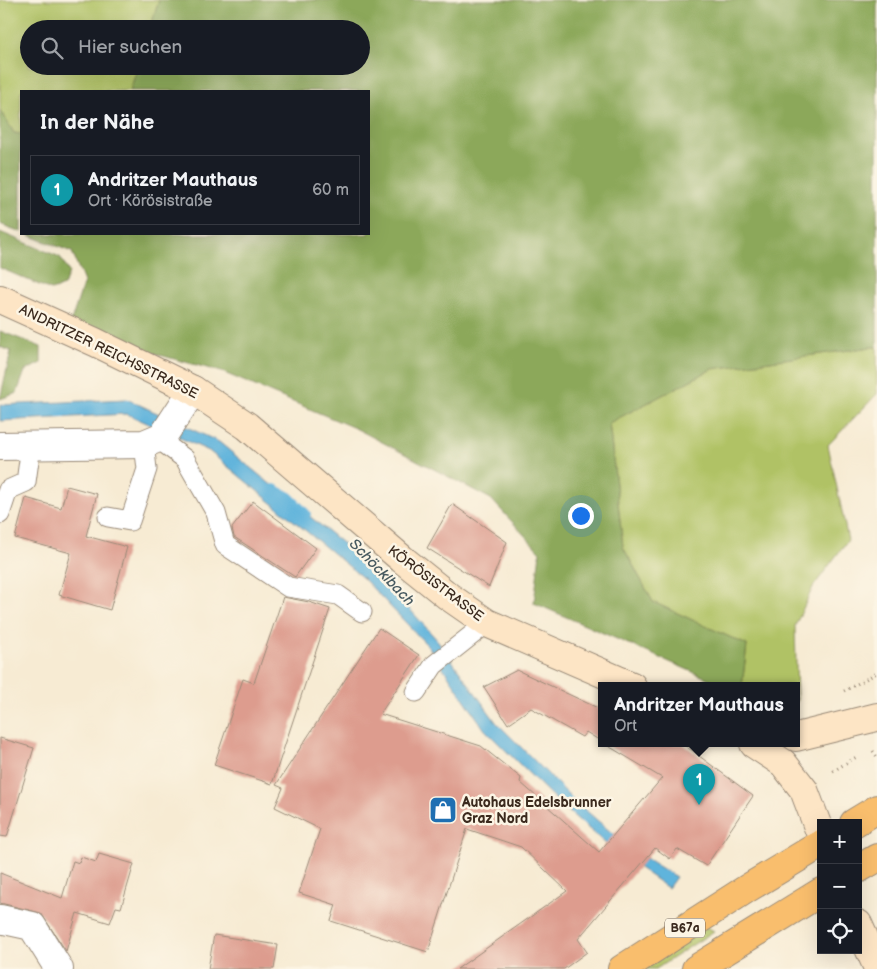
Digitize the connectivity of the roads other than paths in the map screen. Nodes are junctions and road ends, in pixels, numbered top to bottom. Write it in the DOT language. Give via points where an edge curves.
graph roads {
  1 [pos="0,299"];
  2 [pos="193,390"];
  3 [pos="155,439"];
  4 [pos="0,446"];
  5 [pos="31,446"];
  6 [pos="311,480"];
  7 [pos="0,514"];
  8 [pos="108,517"];
  9 [pos="362,612"];
  10 [pos="487,622"];
  11 [pos="623,682"];
  12 [pos="416,692"];
  13 [pos="877,717"];
  14 [pos="800,736"];
  15 [pos="759,747"];
  16 [pos="877,808"];
  17 [pos="860,819"];
  18 [pos="817,824"];
  19 [pos="817,846"];
  20 [pos="877,858"];
  21 [pos="862,867"];
  22 [pos="817,894"];
  23 [pos="0,919"];
  24 [pos="862,933"];
  25 [pos="877,966"];
  26 [pos="59,969"];
  27 [pos="622,969"];
  28 [pos="696,969"];
  1 -- 2 [label="main road, ANDRITZER REICHSSTRASSE"];
  2 -- 3 [label="street"];
  2 -- 6 [label="main road, ANDRITZER REICHSSTRASSE" via="247,426"];
  3 -- 5 [label="street"];
  3 -- 8 [label="lane" via="130,521"];
  3 -- 9 [label="lane" via="185,459 216,513 225,545 288,587 338,595"];
  4 -- 5 [label="street"];
  5 -- 7 [label="lane" via="26,482 8,490"];
  6 -- 10 [label="main road, KÖRÖSISTRASSE" via="402,559"];
  10 -- 11 [label="main road, KÖRÖSISTRASSE"];
  10 -- 12 [label="lane" via="434,665"];
  13 -- 14 [label="main road"];
  15 -- 18 [label="main road" via="783,763 804,790"];
  16 -- 17 [label="main road"];
  19 -- 27 [label="main road, B67a"];
  20 -- 21 [label="main road"];
  22 -- 28 [label="main road"];
  23 -- 26 [label="street" via="32,926"];
  24 -- 25 [label="main road"];
}
